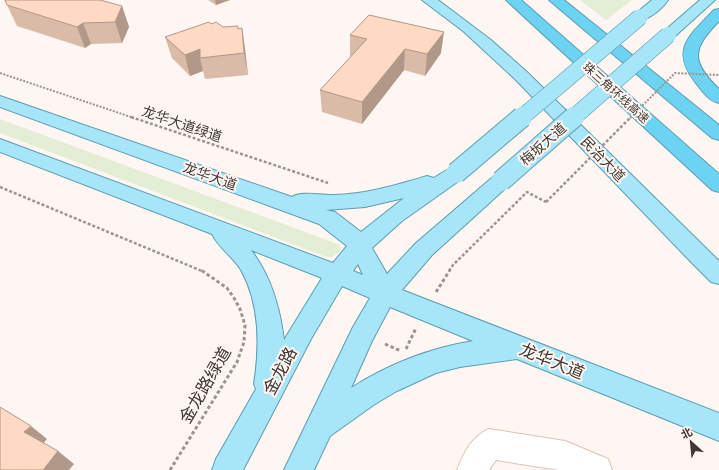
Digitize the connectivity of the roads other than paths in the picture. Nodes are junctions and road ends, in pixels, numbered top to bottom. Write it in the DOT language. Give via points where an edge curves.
graph roads {
  1 [pos="429,0"];
  2 [pos="513,0"];
  3 [pos="556,0"];
  4 [pos="568,0"];
  5 [pos="661,0"];
  6 [pos="708,0"];
  7 [pos="719,12"];
  8 [pos="719,98"];
  9 [pos="0,101"];
  10 [pos="719,122"];
  11 [pos="719,134"];
  12 [pos="0,145"];
  13 [pos="456,172"];
  14 [pos="719,185"];
  15 [pos="276,200"];
  16 [pos="215,228"];
  17 [pos="360,246"];
  18 [pos="719,274"];
  19 [pos="337,275"];
  20 [pos="385,294"];
  21 [pos="520,349"];
  22 [pos="265,399"];
  23 [pos="319,427"];
  24 [pos="719,427"];
  25 [pos="227,470"];
  26 [pos="299,470"];
  27 [pos="472,470"];
  28 [pos="596,470"];
  1 -- 18 [label="main road, 民治大道" via="470,29 513,66"];
  2 -- 14 [label="highway, 珠三角环线高速"];
  3 -- 11 [label="highway"];
  4 -- 10 [label="highway"];
  5 -- 13 [label="main road, bridge"];
  6 -- 20 [label="main road, 梅坂大道, bridge" via="424,249"];
  7 -- 8 [label="highway" via="697,35 690,47 689,59 698,76"];
  9 -- 15 [label="main road, 龙华大道"];
  12 -- 16 [label="main road, 龙华大道"];
  13 -- 15 [label="main road" via="406,191 362,201 330,203"];
  13 -- 17 [label="main road" via="395,215"];
  15 -- 17 [label="main road, 龙华大道" via="327,218"];
  16 -- 19 [label="main road, 龙华大道"];
  16 -- 22 [label="main road" via="235,244 258,278 272,342 271,368"];
  17 -- 19 [label="main road"];
  17 -- 20 [label="main road, 龙华大道"];
  19 -- 20 [label="main road, 龙华大道"];
  19 -- 22 [label="main road, 金龙路" via="308,320"];
  20 -- 21 [label="main road, 龙华大道"];
  20 -- 23 [label="main road" via="362,335"];
  21 -- 23 [label="main road" via="491,349 466,353 402,374 349,404"];
  21 -- 24 [label="main road, 龙华大道"];
  22 -- 25 [label="main road, 金龙路"];
  23 -- 26 [label="main road"];
  27 -- 28 [label="lane" via="489,444 565,456"];
}
